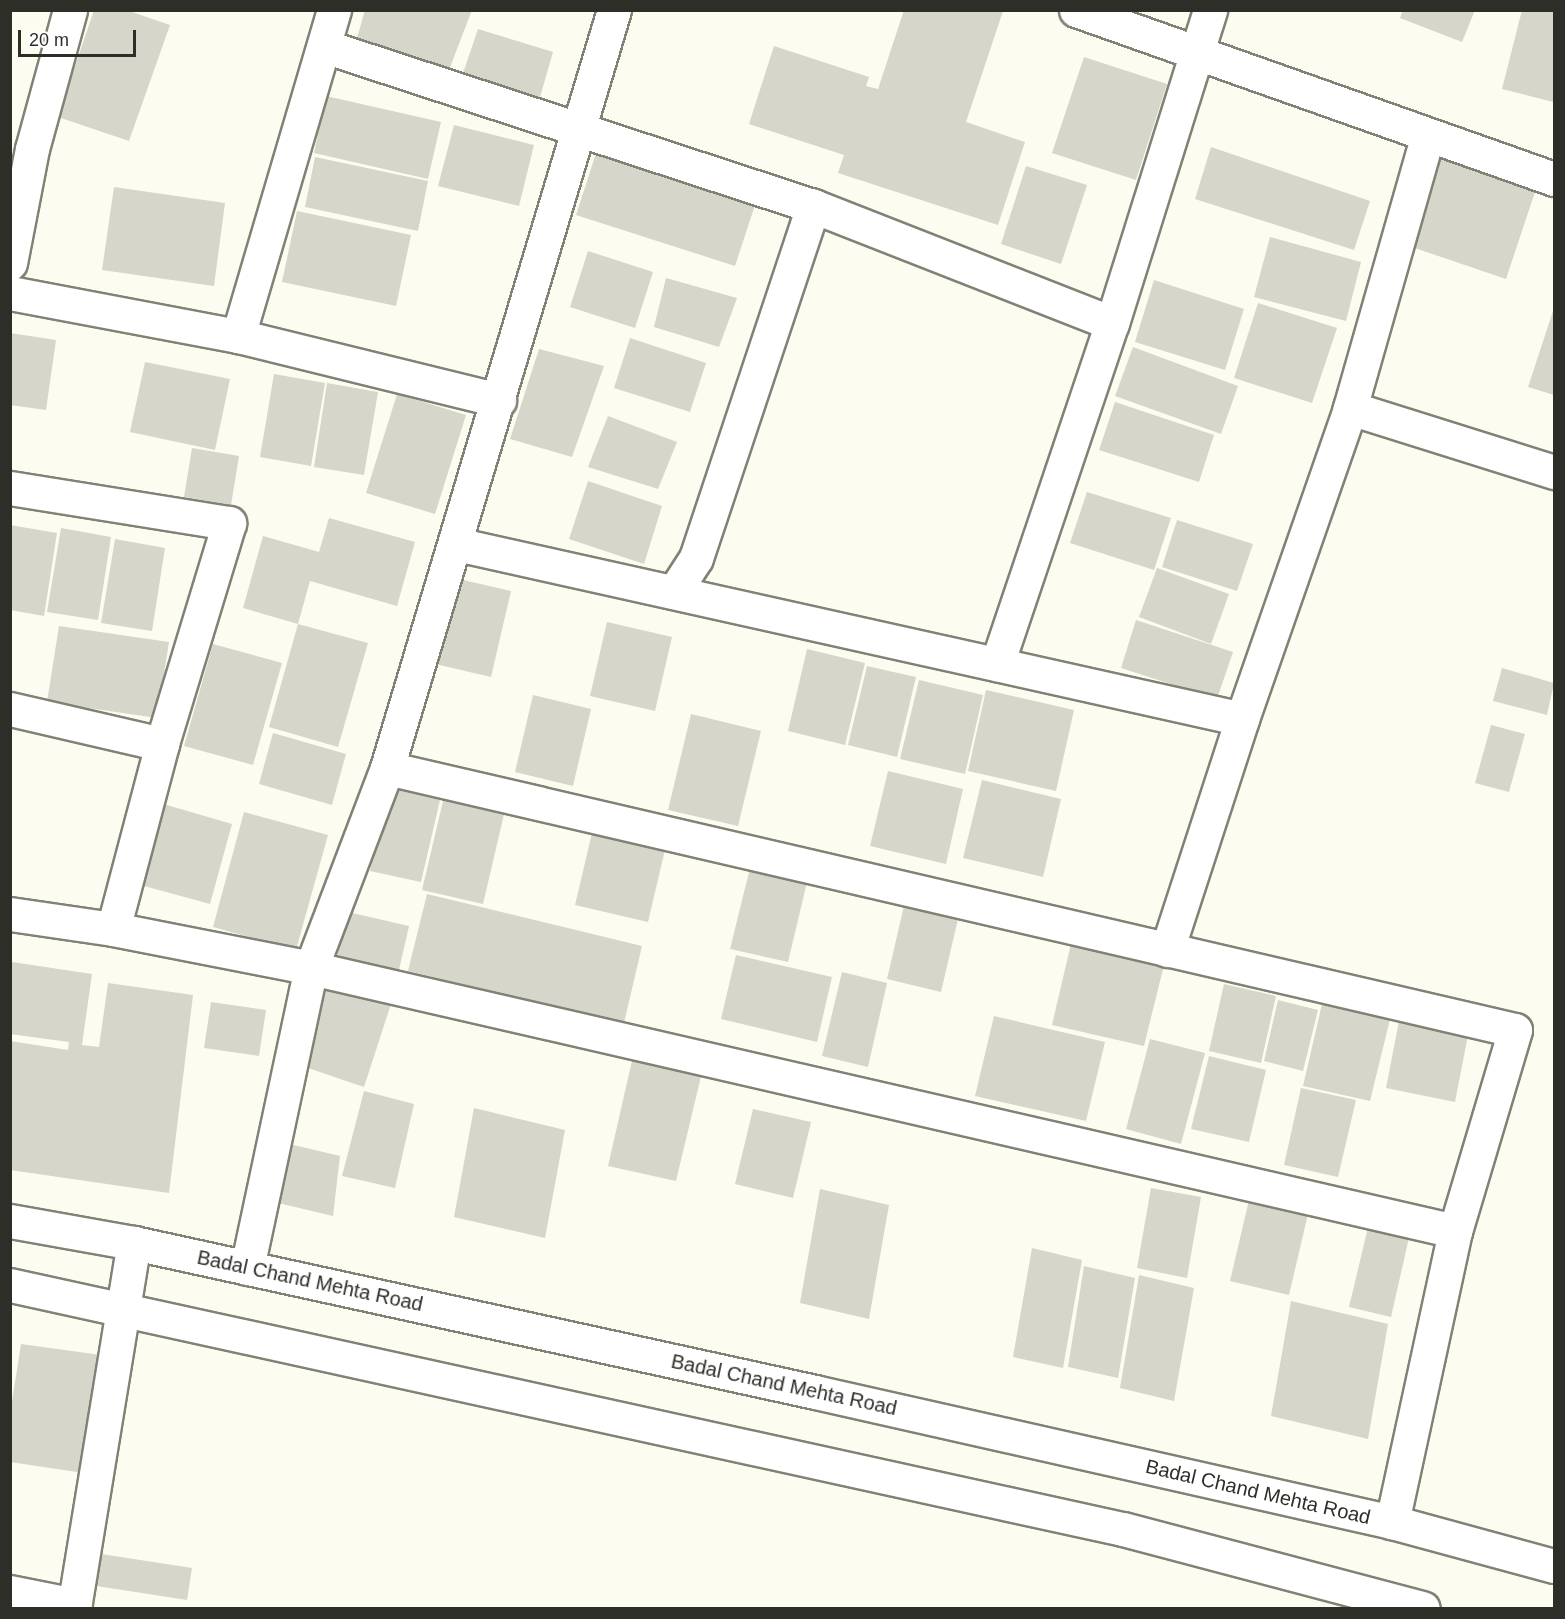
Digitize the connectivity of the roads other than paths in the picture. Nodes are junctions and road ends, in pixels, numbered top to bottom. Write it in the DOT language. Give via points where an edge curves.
graph roads {
  1 [pos="70,10"];
  2 [pos="334,10"];
  3 [pos="614,10"];
  4 [pos="1076,10"];
  5 [pos="1210,10"];
  6 [pos="324,46"];
  7 [pos="1195,53"];
  8 [pos="577,128"];
  9 [pos="1427,137"];
  10 [pos="1554,179"];
  11 [pos="813,206"];
  12 [pos="10,263"];
  13 [pos="10,293"];
  14 [pos="1112,323"];
  15 [pos="238,336"];
  16 [pos="499,400"];
  17 [pos="1350,408"];
  18 [pos="1554,472"];
  19 [pos="10,488"];
  20 [pos="456,544"];
  21 [pos="674,592"];
  22 [pos="997,664"];
  23 [pos="10,709"];
  24 [pos="1242,719"];
  25 [pos="162,744"];
  26 [pos="387,768"];
  27 [pos="10,914"];
  28 [pos="113,929"];
  29 [pos="1167,950"];
  30 [pos="311,968"];
  31 [pos="10,1221"];
  32 [pos="1455,1231"];
  33 [pos="134,1243"];
  34 [pos="247,1268"];
  35 [pos="10,1285"];
  36 [pos="123,1309"];
  37 [pos="1392,1522"];
  38 [pos="1554,1566"];
  39 [pos="10,1592"];
  40 [pos="74,1607"];
  41 [pos="1423,1608"];
  1 -- 12 [label="street" via="35,138"];
  2 -- 6 [label="street"];
  3 -- 8 [label="street"];
  4 -- 7 [label="street"];
  5 -- 7 [label="street"];
  6 -- 8 [label="street"];
  6 -- 15 [label="street"];
  7 -- 9 [label="street"];
  7 -- 14 [label="street"];
  8 -- 11 [label="street"];
  8 -- 16 [label="street"];
  9 -- 10 [label="street"];
  9 -- 17 [label="street"];
  11 -- 14 [label="street"];
  11 -- 21 [label="street" via="696,558"];
  13 -- 15 [label="street"];
  14 -- 22 [label="street"];
  15 -- 16 [label="street"];
  16 -- 20 [label="street"];
  17 -- 18 [label="street"];
  17 -- 24 [label="street"];
  19 -- 25 [label="street" via="229,523"];
  20 -- 21 [label="street"];
  20 -- 26 [label="street"];
  21 -- 22 [label="street"];
  22 -- 24 [label="street"];
  23 -- 25 [label="street"];
  24 -- 29 [label="street"];
  25 -- 28 [label="street"];
  26 -- 29 [label="street"];
  26 -- 30 [label="street"];
  27 -- 28 [label="street"];
  28 -- 30 [label="street"];
  29 -- 32 [label="street" via="1515,1030"];
  30 -- 32 [label="street"];
  30 -- 34 [label="street"];
  31 -- 33 [label="street, Badal Chand Mehta Road"];
  32 -- 37 [label="street"];
  33 -- 34 [label="street, Badal Chand Mehta Road"];
  33 -- 36 [label="street"];
  34 -- 37 [label="street, Badal Chand Mehta Road"];
  35 -- 36 [label="street"];
  36 -- 40 [label="street"];
  36 -- 41 [label="street" via="1123,1529"];
  37 -- 38 [label="street, Badal Chand Mehta Road"];
  39 -- 40 [label="street"];
}
